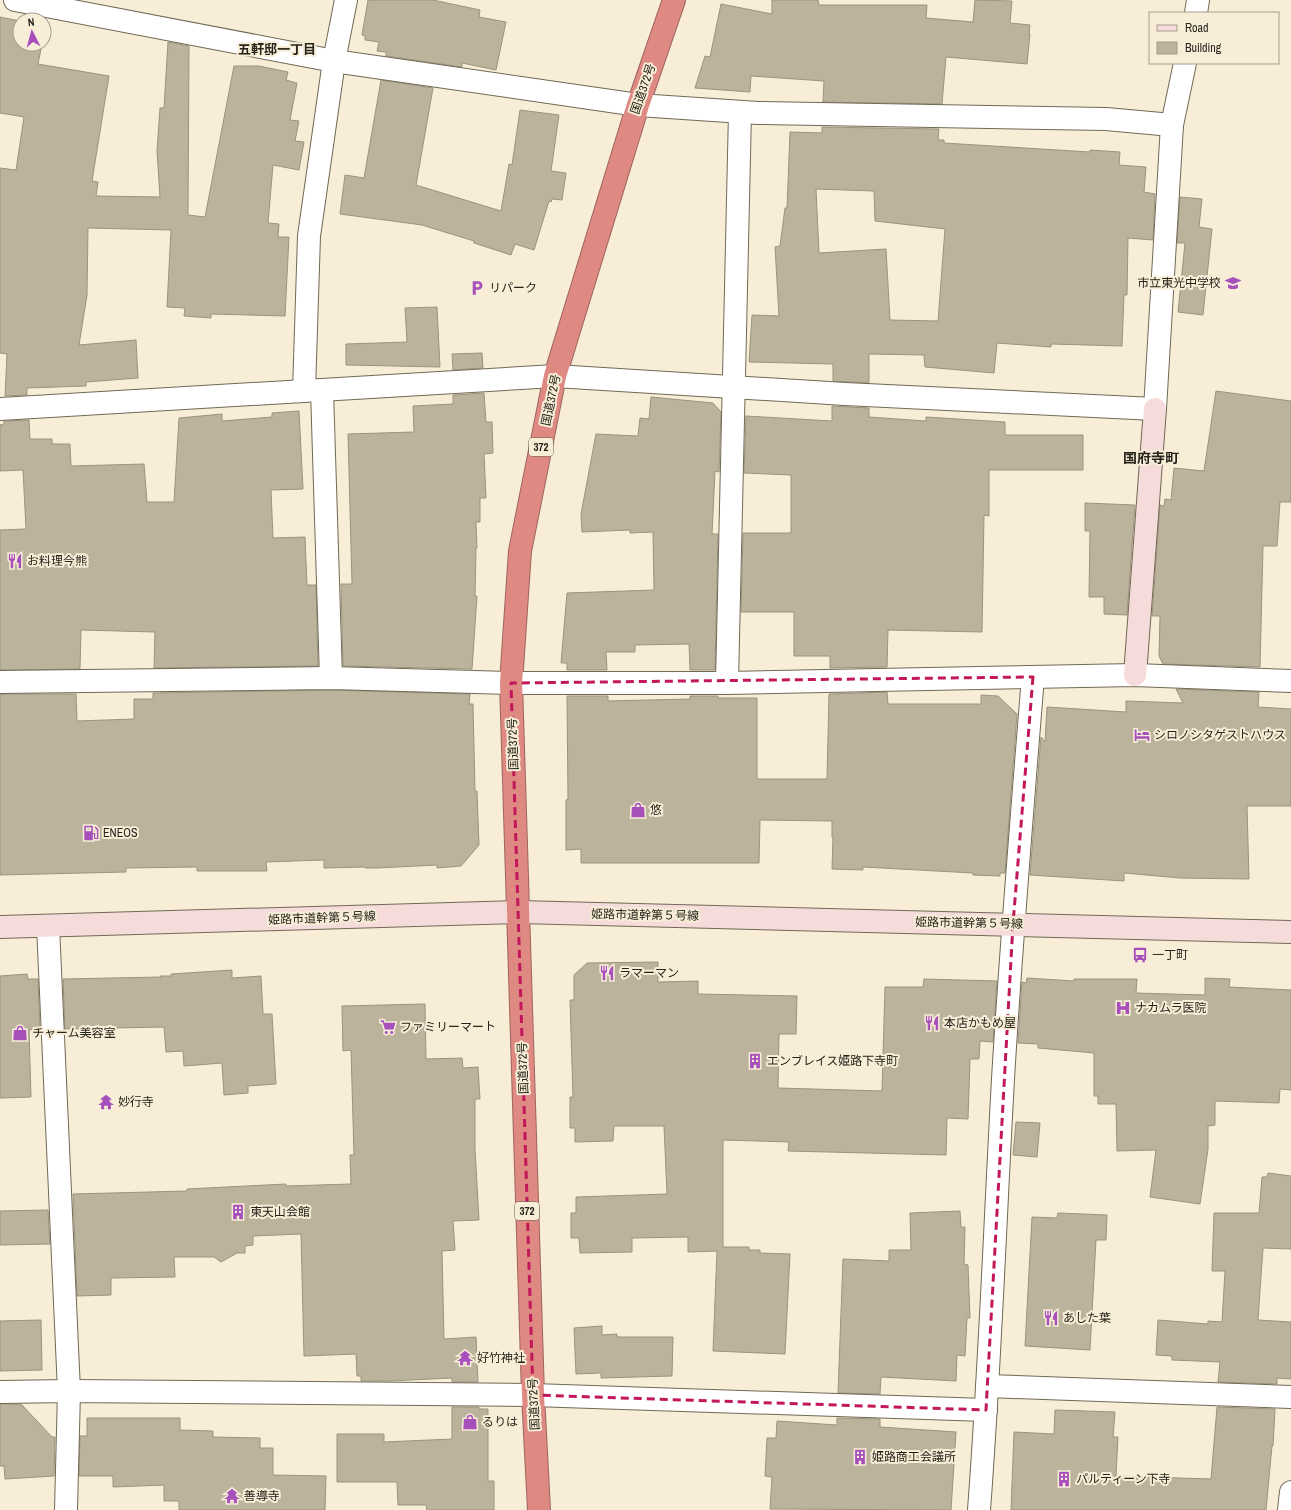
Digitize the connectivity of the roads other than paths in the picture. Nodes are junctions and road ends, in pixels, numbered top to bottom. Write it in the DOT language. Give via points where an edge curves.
graph roads {
  1 [pos="15,0"];
  2 [pos="346,0"];
  3 [pos="674,0"];
  4 [pos="1198,0"];
  5 [pos="1196,12"];
  6 [pos="334,61"];
  7 [pos="1185,64"];
  8 [pos="638,105"];
  9 [pos="740,112"];
  10 [pos="1172,125"];
  11 [pos="555,376"];
  12 [pos="733,387"];
  13 [pos="313,391"];
  14 [pos="0,409"];
  15 [pos="1155,409"];
  16 [pos="1135,675"];
  17 [pos="1033,677"];
  18 [pos="330,678"];
  19 [pos="1291,681"];
  20 [pos="0,682"];
  21 [pos="511,683"];
  22 [pos="727,683"];
  23 [pos="518,912"];
  24 [pos="1013,924"];
  25 [pos="48,926"];
  26 [pos="0,927"];
  27 [pos="1291,932"];
  28 [pos="987,1386"];
  29 [pos="69,1391"];
  30 [pos="0,1392"];
  31 [pos="533,1395"];
  32 [pos="1291,1397"];
  33 [pos="986,1410"];
  34 [pos="1291,1492"];
  35 [pos="66,1510"];
  36 [pos="539,1510"];
  37 [pos="979,1510"];
  38 [pos="1289,1510"];
  1 -- 6 [label="street"];
  2 -- 6 [label="street"];
  3 -- 8 [label="highway, 国道372号 / 372"];
  4 -- 5 [label="street"];
  6 -- 8 [label="street"];
  6 -- 13 [label="street" via="309,236"];
  7 -- 10 [label="street"];
  8 -- 9 [label="street"];
  8 -- 11 [label="highway, 国道372号 / 372"];
  9 -- 10 [label="street" via="1106,119"];
  9 -- 12 [label="street"];
  10 -- 15 [label="street"];
  11 -- 12 [label="street"];
  11 -- 13 [label="street"];
  11 -- 21 [label="highway, 国道372号 / 372" via="520,551"];
  12 -- 15 [label="street"];
  12 -- 22 [label="street"];
  13 -- 14 [label="street"];
  13 -- 18 [label="street"];
  15 -- 16 [label="street"];
  16 -- 17 [label="street"];
  16 -- 19 [label="street"];
  17 -- 22 [label="street"];
  17 -- 24 [label="street"];
  18 -- 20 [label="street"];
  18 -- 21 [label="street"];
  21 -- 22 [label="street"];
  21 -- 23 [label="highway, 国道372号 / 372"];
  23 -- 24 [label="street, 姫路市道幹第５号線"];
  23 -- 25 [label="street, 姫路市道幹第５号線"];
  23 -- 31 [label="highway, 国道372号 / 372"];
  24 -- 27 [label="street, 姫路市道幹第５号線"];
  24 -- 28 [label="street"];
  25 -- 26 [label="street, 姫路市道幹第５号線"];
  25 -- 29 [label="street"];
  28 -- 32 [label="street"];
  28 -- 33 [label="street"];
  29 -- 30 [label="street"];
  29 -- 31 [label="street"];
  29 -- 35 [label="street"];
  31 -- 33 [label="street"];
  31 -- 36 [label="highway, 国道372号 / 372"];
  33 -- 37 [label="street"];
  34 -- 38 [label="street"];
}
